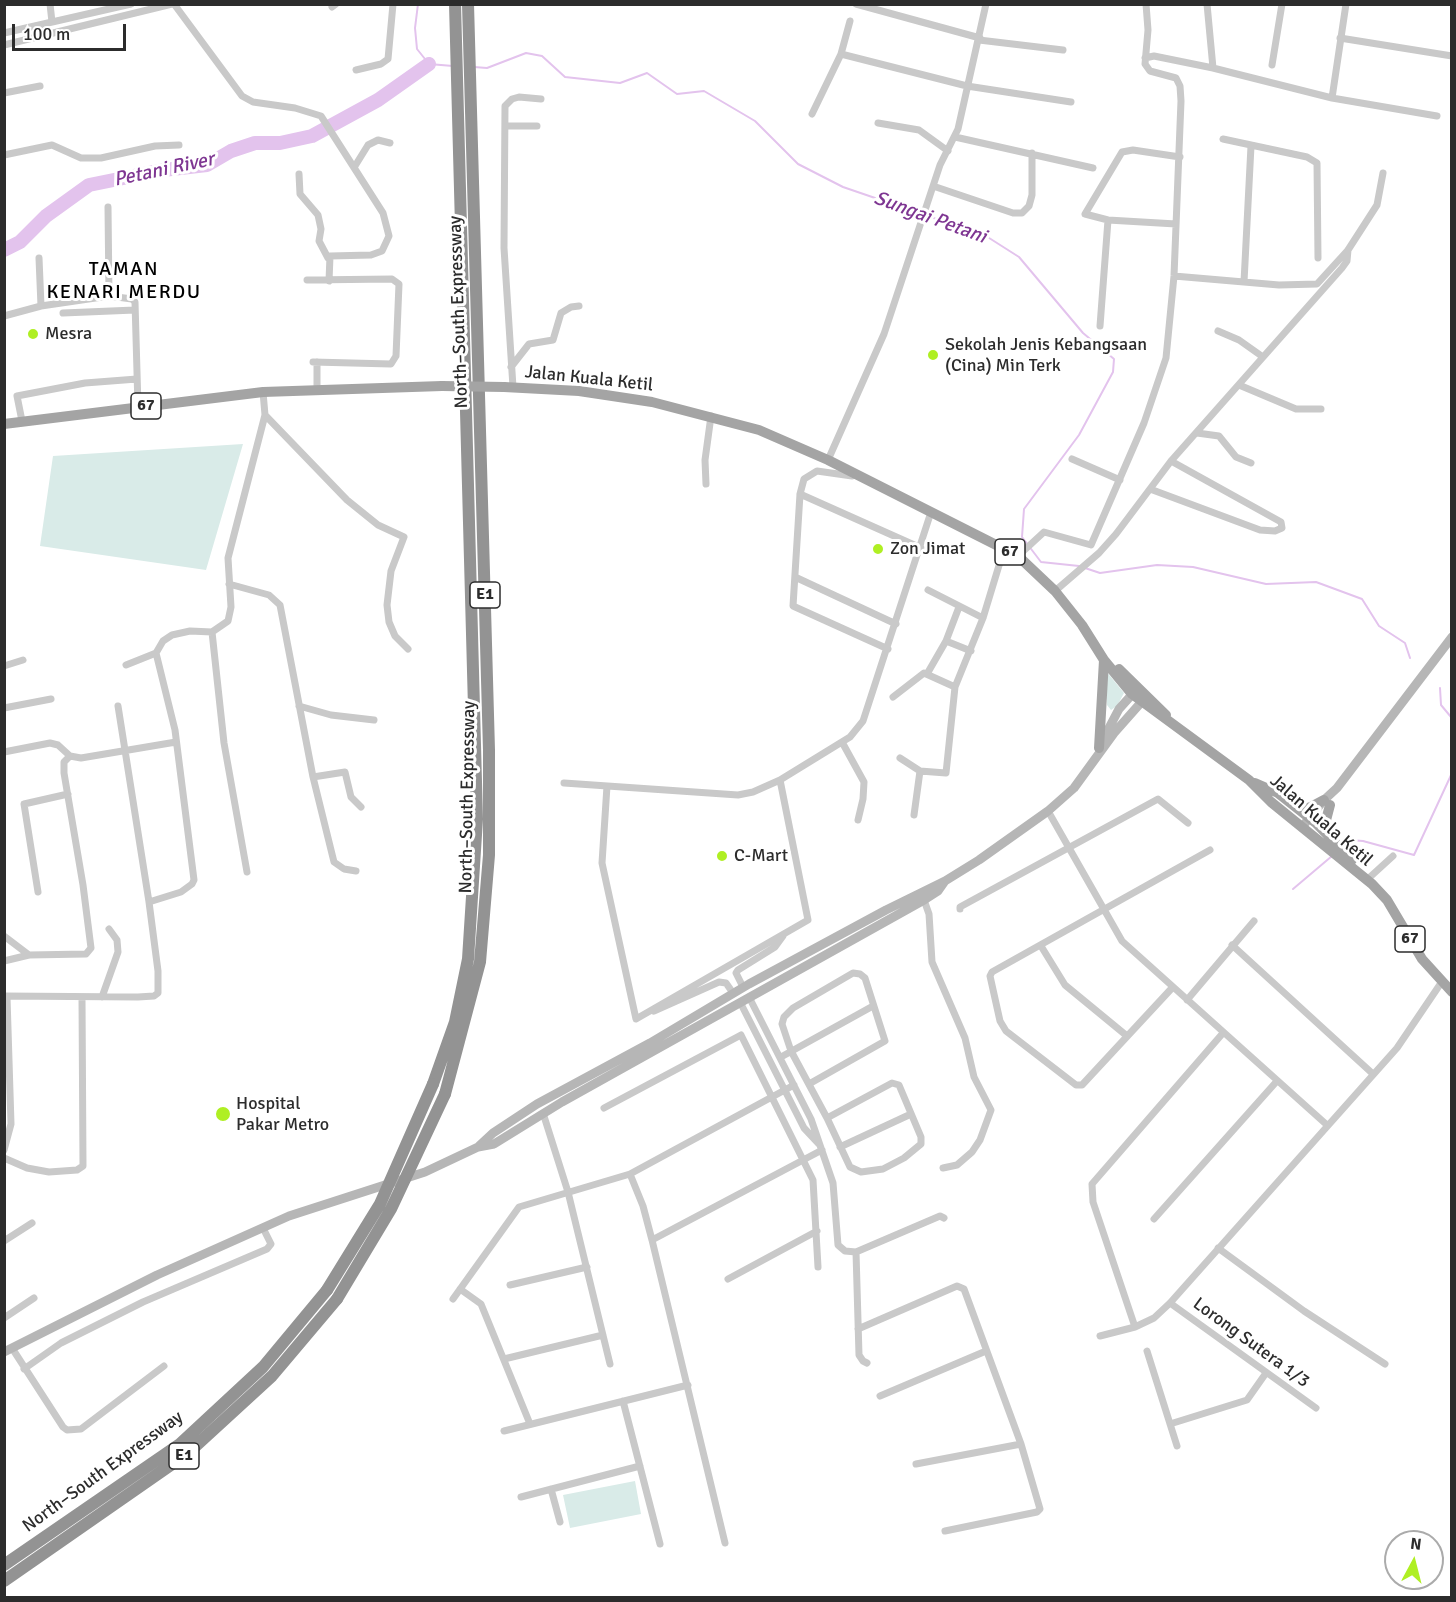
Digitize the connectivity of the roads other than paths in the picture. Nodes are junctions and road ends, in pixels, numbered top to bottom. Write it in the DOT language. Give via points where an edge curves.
graph roads {
  1 [pos="50,4"];
  2 [pos="131,4"];
  3 [pos="173,4"];
  4 [pos="393,4"];
  5 [pos="455,4"];
  6 [pos="468,4"];
  7 [pos="856,4"];
  8 [pos="986,4"];
  9 [pos="1146,4"];
  10 [pos="1207,4"];
  11 [pos="1282,4"];
  12 [pos="1346,4"];
  13 [pos="866,6"];
  14 [pos="108,7"];
  15 [pos="850,21"];
  16 [pos="52,22"];
  17 [pos="4,33"];
  18 [pos="1340,38"];
  19 [pos="979,39"];
  20 [pos="4,45"];
  21 [pos="1063,50"];
  22 [pos="842,54"];
  23 [pos="1452,56"];
  24 [pos="1145,58"];
  25 [pos="1272,65"];
  26 [pos="1213,68"];
  27 [pos="356,70"];
  28 [pos="40,86"];
  29 [pos="968,86"];
  30 [pos="4,93"];
  31 [pos="1332,98"];
  32 [pos="541,99"];
  33 [pos="1071,102"];
  34 [pos="812,114"];
  35 [pos="1437,116"];
  36 [pos="878,123"];
  37 [pos="505,126"];
  38 [pos="537,126"];
  39 [pos="955,137"];
  40 [pos="1223,139"];
  41 [pos="390,143"];
  42 [pos="179,145"];
  43 [pos="1251,146"];
  44 [pos="948,151"];
  45 [pos="1032,153"];
  46 [pos="4,155"];
  47 [pos="1180,157"];
  48 [pos="355,166"];
  49 [pos="1093,168"];
  50 [pos="1383,173"];
  51 [pos="299,174"];
  52 [pos="933,186"];
  53 [pos="108,207"];
  54 [pos="1108,220"];
  55 [pos="1176,225"];
  56 [pos="1348,250"];
  57 [pos="39,258"];
  58 [pos="328,258"];
  59 [pos="1318,258"];
  60 [pos="1174,276"];
  61 [pos="307,280"];
  62 [pos="329,281"];
  63 [pos="1244,282"];
  64 [pos="110,296"];
  65 [pos="41,306"];
  66 [pos="579,306"];
  67 [pos="135,310"];
  68 [pos="63,313"];
  69 [pos="4,316"];
  70 [pos="1100,326"];
  71 [pos="1218,331"];
  72 [pos="1263,357"];
  73 [pos="512,367"];
  74 [pos="137,379"];
  75 [pos="1239,385"];
  76 [pos="508,387"];
  77 [pos="317,390"];
  78 [pos="263,392"];
  79 [pos="138,407"];
  80 [pos="1321,409"];
  81 [pos="265,415"];
  82 [pos="711,416"];
  83 [pos="22,422"];
  84 [pos="4,424"];
  85 [pos="1197,433"];
  86 [pos="1072,459"];
  87 [pos="828,460"];
  88 [pos="1171,461"];
  89 [pos="1251,463"];
  90 [pos="864,478"];
  91 [pos="1120,480"];
  92 [pos="706,484"];
  93 [pos="1150,489"];
  94 [pos="800,494"];
  95 [pos="931,512"];
  96 [pos="1091,545"];
  97 [pos="921,548"];
  98 [pos="1004,549"];
  99 [pos="1021,552"];
  100 [pos="1097,555"];
  101 [pos="795,577"];
  102 [pos="230,584"];
  103 [pos="928,590"];
  104 [pos="1055,591"];
  105 [pos="959,607"];
  106 [pos="983,618"];
  107 [pos="896,624"];
  108 [pos="212,633"];
  109 [pos="1452,637"];
  110 [pos="946,641"];
  111 [pos="1098,648"];
  112 [pos="408,649"];
  113 [pos="888,649"];
  114 [pos="971,651"];
  115 [pos="156,653"];
  116 [pos="23,660"];
  117 [pos="1104,660"];
  118 [pos="126,665"];
  119 [pos="4,666"];
  120 [pos="927,674"];
  121 [pos="955,687"];
  122 [pos="1139,695"];
  123 [pos="894,697"];
  124 [pos="51,699"];
  125 [pos="118,706"];
  126 [pos="299,706"];
  127 [pos="4,708"];
  128 [pos="374,720"];
  129 [pos="176,742"];
  130 [pos="842,742"];
  131 [pos="1099,748"];
  132 [pos="127,750"];
  133 [pos="4,752"];
  134 [pos="70,756"];
  135 [pos="900,758"];
  136 [pos="1092,763"];
  137 [pos="921,771"];
  138 [pos="313,777"];
  139 [pos="780,780"];
  140 [pos="1249,780"];
  141 [pos="564,783"];
  142 [pos="607,786"];
  143 [pos="68,794"];
  144 [pos="1327,802"];
  145 [pos="1294,806"];
  146 [pos="361,807"];
  147 [pos="1048,811"];
  148 [pos="914,815"];
  149 [pos="858,820"];
  150 [pos="1313,821"];
  151 [pos="1188,823"];
  152 [pos="1305,830"];
  153 [pos="1333,844"];
  154 [pos="1069,848"];
  155 [pos="1210,850"];
  156 [pos="1393,856"];
  157 [pos="356,871"];
  158 [pos="247,872"];
  159 [pos="1371,880"];
  160 [pos="945,881"];
  161 [pos="38,892"];
  162 [pos="924,900"];
  163 [pos="149,902"];
  164 [pos="960,909"];
  165 [pos="1104,910"];
  166 [pos="1254,921"];
  167 [pos="109,928"];
  168 [pos="784,934"];
  169 [pos="4,936"];
  170 [pos="1232,945"];
  171 [pos="1041,946"];
  172 [pos="29,955"];
  173 [pos="4,962"];
  174 [pos="1441,983"];
  175 [pos="743,987"];
  176 [pos="1172,988"];
  177 [pos="1452,992"];
  178 [pos="733,993"];
  179 [pos="6,996"];
  180 [pos="102,997"];
  181 [pos="749,997"];
  182 [pos="82,998"];
  183 [pos="1187,1000"];
  184 [pos="740,1002"];
  185 [pos="873,1006"];
  186 [pos="650,1011"];
  187 [pos="1224,1033"];
  188 [pos="1127,1036"];
  189 [pos="791,1052"];
  190 [pos="781,1058"];
  191 [pos="1373,1074"];
  192 [pos="1277,1081"];
  193 [pos="809,1084"];
  194 [pos="795,1085"];
  195 [pos="7,1086"];
  196 [pos="785,1090"];
  197 [pos="773,1097"];
  198 [pos="604,1108"];
  199 [pos="543,1113"];
  200 [pos="911,1114"];
  201 [pos="827,1118"];
  202 [pos="1327,1125"];
  203 [pos="478,1147"];
  204 [pos="820,1147"];
  205 [pos="840,1147"];
  206 [pos="4,1149"];
  207 [pos="4,1158"];
  208 [pos="802,1158"];
  209 [pos="943,1168"];
  210 [pos="630,1174"];
  211 [pos="568,1191"];
  212 [pos="944,1218"];
  213 [pos="1154,1219"];
  214 [pos="32,1223"];
  215 [pos="263,1228"];
  216 [pos="817,1232"];
  217 [pos="652,1240"];
  218 [pos="4,1241"];
  219 [pos="1218,1248"];
  220 [pos="856,1252"];
  221 [pos="587,1267"];
  222 [pos="818,1267"];
  223 [pos="728,1279"];
  224 [pos="510,1285"];
  225 [pos="460,1289"];
  226 [pos="332,1294"];
  227 [pos="34,1299"];
  228 [pos="453,1299"];
  229 [pos="1170,1303"];
  230 [pos="4,1318"];
  231 [pos="1135,1327"];
  232 [pos="858,1329"];
  233 [pos="603,1335"];
  234 [pos="1100,1336"];
  235 [pos="8,1350"];
  236 [pos="1147,1351"];
  237 [pos="986,1352"];
  238 [pos="504,1359"];
  239 [pos="867,1362"];
  240 [pos="610,1364"];
  241 [pos="1385,1364"];
  242 [pos="164,1366"];
  243 [pos="24,1369"];
  244 [pos="1266,1372"];
  245 [pos="688,1385"];
  246 [pos="880,1396"];
  247 [pos="623,1401"];
  248 [pos="1316,1408"];
  249 [pos="530,1424"];
  250 [pos="1170,1424"];
  251 [pos="504,1431"];
  252 [pos="1021,1444"];
  253 [pos="1177,1446"];
  254 [pos="916,1464"];
  255 [pos="639,1466"];
  256 [pos="550,1489"];
  257 [pos="521,1497"];
  258 [pos="560,1522"];
  259 [pos="945,1531"];
  260 [pos="725,1543"];
  261 [pos="660,1544"];
  262 [pos="4,1564"];
  263 [pos="4,1581"];
  1 -- 16 [label="street"];
  2 -- 14 [label="street"];
  3 -- 20 [label="street"];
  3 -- 48 [label="street" via="242,96 252,102 321,116"];
  4 -- 27 [label="street" via="388,59"];
  5 -- 226 [label="highway, North–South Expressway / E1, bridge" via="477,819 468,959 455,1022 434,1084 380,1204"];
  6 -- 226 [label="highway, North–South Expressway / E1, bridge" via="489,750 489,855 480,962 445,1094 391,1209"];
  7 -- 13 [label="street"];
  8 -- 19 [label="street"];
  9 -- 24 [label="street"];
  10 -- 26 [label="street"];
  11 -- 25 [label="street"];
  12 -- 18 [label="street"];
  13 -- 19 [label="street"];
  14 -- 16 [label="street"];
  15 -- 22 [label="street"];
  16 -- 17 [label="street"];
  18 -- 23 [label="street"];
  18 -- 31 [label="street"];
  19 -- 21 [label="street"];
  19 -- 29 [label="street"];
  22 -- 29 [label="street"];
  22 -- 34 [label="street"];
  24 -- 26 [label="street" via="1154,56"];
  24 -- 47 [label="street" via="1150,71 1173,76 1180,86"];
  26 -- 31 [label="street"];
  28 -- 30 [label="street"];
  29 -- 33 [label="street"];
  29 -- 39 [label="street"];
  31 -- 35 [label="street"];
  32 -- 37 [label="street" via="519,97 507,102"];
  36 -- 44 [label="street" via="919,130"];
  37 -- 38 [label="street"];
  37 -- 73 [label="street" via="504,248"];
  39 -- 44 [label="street"];
  39 -- 45 [label="street"];
  40 -- 43 [label="street"];
  41 -- 48 [label="street" via="374,142"];
  42 -- 46 [label="street" via="155,146 101,159 81,158 52,145"];
  43 -- 59 [label="street" via="1307,157 1317,163"];
  43 -- 63 [label="street"];
  44 -- 52 [label="street"];
  45 -- 49 [label="street"];
  45 -- 52 [label="street" via="1032,195 1022,213"];
  47 -- 54 [label="street" via="1134,150 1117,155 1085,214"];
  47 -- 55 [label="street"];
  48 -- 58 [label="street" via="384,213 388,242 378,254"];
  50 -- 56 [label="street" via="1377,205"];
  51 -- 58 [label="street" via="300,194 318,215 319,241"];
  52 -- 87 [label="street" via="884,334"];
  53 -- 64 [label="street"];
  54 -- 55 [label="street"];
  54 -- 70 [label="street"];
  55 -- 60 [label="street"];
  56 -- 63 [label="street" via="1313,285"];
  56 -- 72 [label="street" via="1342,268"];
  57 -- 65 [label="street"];
  58 -- 62 [label="street"];
  60 -- 63 [label="street"];
  60 -- 91 [label="street" via="1167,358"];
  61 -- 62 [label="street"];
  62 -- 77 [label="street" via="397,280 396,356 388,365 315,362"];
  64 -- 65 [label="street"];
  64 -- 67 [label="street" via="132,298"];
  65 -- 69 [label="street"];
  66 -- 73 [label="street" via="561,313 553,340 529,344"];
  67 -- 68 [label="street"];
  67 -- 74 [label="street"];
  71 -- 72 [label="street"];
  72 -- 75 [label="street"];
  73 -- 76 [label="street"];
  74 -- 79 [label="street"];
  74 -- 83 [label="street" via="85,383 17,396"];
  75 -- 80 [label="street" via="1296,409"];
  75 -- 85 [label="street"];
  76 -- 77 [label="main road, Jalan Kuala Ketil / 67, bridge"];
  76 -- 82 [label="main road, Jalan Kuala Ketil / 67" via="579,391"];
  77 -- 78 [label="main road, Jalan Kuala Ketil / 67"];
  78 -- 79 [label="main road, Jalan Kuala Ketil / 67"];
  78 -- 81 [label="street"];
  79 -- 83 [label="main road, Jalan Kuala Ketil / 67"];
  81 -- 102 [label="street" via="228,558"];
  81 -- 112 [label="street" via="347,500 378,525 404,537 391,571 387,605 395,636"];
  82 -- 87 [label="main road, Jalan Kuala Ketil / 67" via="774,435"];
  82 -- 92 [label="street"];
  83 -- 84 [label="main road, Jalan Kuala Ketil / 67"];
  85 -- 88 [label="street"];
  85 -- 89 [label="street" via="1220,436 1236,457"];
  86 -- 91 [label="street"];
  87 -- 90 [label="main road, Jalan Kuala Ketil / 67"];
  88 -- 93 [label="street"];
  88 -- 93 [label="street" via="1281,522 1282,528 1260,530"];
  90 -- 94 [label="street" via="817,471 804,479"];
  90 -- 95 [label="main road, Jalan Kuala Ketil / 67"];
  91 -- 96 [label="street"];
  93 -- 100 [label="street"];
  94 -- 97 [label="street"];
  94 -- 101 [label="street"];
  95 -- 97 [label="street"];
  95 -- 98 [label="main road, Jalan Kuala Ketil / 67"];
  96 -- 99 [label="street" via="1048,532 1036,537"];
  96 -- 100 [label="street"];
  97 -- 107 [label="street"];
  98 -- 99 [label="main road, Jalan Kuala Ketil / 67"];
  98 -- 106 [label="street"];
  99 -- 104 [label="main road, Jalan Kuala Ketil / 67"];
  100 -- 104 [label="street"];
  101 -- 107 [label="street"];
  101 -- 113 [label="street" via="793,606"];
  102 -- 108 [label="street" via="228,621"];
  102 -- 126 [label="street" via="269,595 279,602"];
  103 -- 105 [label="street"];
  104 -- 111 [label="main road, Jalan Kuala Ketil / 67"];
  105 -- 106 [label="street"];
  105 -- 110 [label="street"];
  106 -- 114 [label="street"];
  107 -- 113 [label="street"];
  108 -- 115 [label="street" via="172,634"];
  108 -- 158 [label="street" via="224,743"];
  109 -- 144 [label="main road"];
  110 -- 114 [label="street"];
  110 -- 120 [label="street"];
  111 -- 117 [label="main road, Jalan Kuala Ketil / 67"];
  111 -- 122 [label="main road, Jalan Kuala Ketil / 67"];
  113 -- 130 [label="street" via="863,722"];
  114 -- 121 [label="street"];
  115 -- 118 [label="street"];
  115 -- 129 [label="street"];
  116 -- 119 [label="street"];
  117 -- 122 [label="main road, Jalan Kuala Ketil / 67"];
  117 -- 131 [label="main road"];
  120 -- 121 [label="street"];
  120 -- 123 [label="street" via="920,675"];
  121 -- 137 [label="street" via="946,772"];
  122 -- 131 [label="main road" via="1108,728"];
  122 -- 136 [label="main road"];
  122 -- 140 [label="main road, Jalan Kuala Ketil / 67"];
  124 -- 127 [label="street"];
  125 -- 132 [label="street"];
  126 -- 128 [label="street"];
  126 -- 138 [label="street"];
  129 -- 132 [label="street"];
  129 -- 163 [label="street" via="194,880 181,892"];
  130 -- 139 [label="street"];
  130 -- 149 [label="street" via="864,782"];
  131 -- 136 [label="main road"];
  132 -- 134 [label="street" via="81,758"];
  132 -- 163 [label="street"];
  133 -- 134 [label="street" via="50,743"];
  134 -- 143 [label="street" via="63,767"];
  135 -- 137 [label="street"];
  136 -- 147 [label="main road" via="1074,788"];
  137 -- 148 [label="street"];
  138 -- 146 [label="street" via="345,772 351,797"];
  138 -- 157 [label="street" via="334,862"];
  139 -- 142 [label="street" via="753,792 721,796"];
  139 -- 168 [label="street" via="808,920"];
  140 -- 145 [label="main road, Jalan Kuala Ketil / 67" via="1278,793"];
  140 -- 152 [label="main road, Jalan Kuala Ketil / 67"];
  141 -- 142 [label="street"];
  142 -- 186 [label="street" via="603,868 636,1019"];
  143 -- 161 [label="street" via="24,804"];
  143 -- 172 [label="street" via="91,948 86,954"];
  144 -- 145 [label="main road" via="1309,808"];
  144 -- 150 [label="main road"];
  144 -- 153 [label="main road" via="1325,824"];
  145 -- 150 [label="main road, Jalan Kuala Ketil / 67"];
  147 -- 154 [label="street"];
  147 -- 160 [label="main road"];
  150 -- 152 [label="main road"];
  150 -- 153 [label="main road, Jalan Kuala Ketil / 67"];
  151 -- 154 [label="street" via="1159,798"];
  152 -- 153 [label="main road, Jalan Kuala Ketil / 67"];
  153 -- 159 [label="main road, Jalan Kuala Ketil / 67"];
  154 -- 164 [label="street"];
  154 -- 165 [label="street"];
  155 -- 165 [label="street"];
  156 -- 159 [label="street"];
  159 -- 174 [label="main road, Jalan Kuala Ketil / 67"];
  160 -- 162 [label="main road"];
  160 -- 175 [label="main road"];
  162 -- 181 [label="main road"];
  162 -- 209 [label="street" via="929,915 932,962 965,1038 974,1077 991,1110 972,1152 957,1165"];
  163 -- 180 [label="street" via="158,993"];
  165 -- 171 [label="street"];
  165 -- 176 [label="street" via="1122,941"];
  166 -- 170 [label="street"];
  167 -- 180 [label="street" via="119,945"];
  168 -- 175 [label="street" via="775,947 738,970 736,974"];
  168 -- 186 [label="street"];
  169 -- 172 [label="street"];
  170 -- 183 [label="street"];
  170 -- 191 [label="street"];
  171 -- 188 [label="street" via="1065,984"];
  171 -- 188 [label="street" via="990,976 1006,1031 1082,1085"];
  172 -- 173 [label="street"];
  174 -- 177 [label="main road, Jalan Kuala Ketil / 67"];
  174 -- 191 [label="street"];
  175 -- 178 [label="main road"];
  175 -- 181 [label="main road"];
  176 -- 183 [label="street"];
  176 -- 188 [label="street"];
  178 -- 184 [label="main road"];
  178 -- 186 [label="street" via="726,983 719,981 661,1010"];
  178 -- 203 [label="main road" via="537,1104"];
  179 -- 182 [label="street"];
  179 -- 195 [label="street"];
  180 -- 182 [label="street"];
  181 -- 184 [label="main road"];
  181 -- 190 [label="street"];
  182 -- 207 [label="street" via="83,1166 49,1172"];
  183 -- 187 [label="street"];
  184 -- 196 [label="street"];
  184 -- 199 [label="main road"];
  185 -- 189 [label="street"];
  185 -- 189 [label="street" via="865,978 853,974 784,1017 782,1024"];
  185 -- 193 [label="street" via="884,1043"];
  187 -- 192 [label="street"];
  187 -- 231 [label="street" via="1092,1184 1093,1202"];
  189 -- 190 [label="street"];
  189 -- 193 [label="street"];
  190 -- 194 [label="street"];
  191 -- 202 [label="street"];
  192 -- 202 [label="street"];
  192 -- 213 [label="street"];
  193 -- 201 [label="street"];
  194 -- 196 [label="street"];
  194 -- 204 [label="street"];
  195 -- 206 [label="street" via="10,1132"];
  196 -- 197 [label="street"];
  196 -- 204 [label="street" via="804,1128"];
  197 -- 198 [label="street" via="741,1035"];
  197 -- 208 [label="street"];
  197 -- 210 [label="street"];
  199 -- 203 [label="main road" via="494,1144"];
  199 -- 211 [label="street"];
  200 -- 201 [label="street" via="901,1087 894,1083"];
  200 -- 205 [label="street"];
  200 -- 205 [label="street" via="921,1144 882,1169 856,1171"];
  201 -- 205 [label="street"];
  202 -- 219 [label="street"];
  203 -- 215 [label="main road" via="425,1172 334,1200"];
  204 -- 208 [label="street"];
  204 -- 220 [label="street" via="833,1183 838,1245 845,1251"];
  208 -- 216 [label="street" via="813,1180"];
  208 -- 217 [label="street"];
  210 -- 211 [label="street"];
  210 -- 217 [label="street"];
  211 -- 221 [label="street"];
  211 -- 225 [label="street" via="526,1203 513,1212"];
  212 -- 220 [label="street" via="940,1216"];
  214 -- 218 [label="street"];
  215 -- 235 [label="main road" via="157,1275"];
  215 -- 243 [label="street" via="270,1244 267,1249 152,1298 61,1343"];
  216 -- 222 [label="street"];
  216 -- 223 [label="street"];
  217 -- 245 [label="street"];
  219 -- 229 [label="street"];
  219 -- 241 [label="street"];
  220 -- 232 [label="street"];
  221 -- 224 [label="street"];
  221 -- 233 [label="street"];
  225 -- 228 [label="street"];
  225 -- 238 [label="street" via="481,1304"];
  226 -- 262 [label="highway, North–South Expressway / E1" via="263,1367 180,1444"];
  226 -- 263 [label="highway, North–South Expressway / E1" via="272,1376 189,1453"];
  227 -- 230 [label="street"];
  229 -- 231 [label="street" via="1154,1318"];
  229 -- 244 [label="street, Lorong Sutera 1/3"];
  231 -- 234 [label="street"];
  232 -- 237 [label="street" via="957,1286 962,1287"];
  232 -- 239 [label="street" via="859,1354"];
  233 -- 238 [label="street"];
  233 -- 240 [label="street"];
  235 -- 243 [label="street"];
  236 -- 250 [label="street"];
  237 -- 246 [label="street"];
  237 -- 252 [label="street"];
  238 -- 249 [label="street"];
  242 -- 243 [label="street" via="74,1431 63,1427"];
  244 -- 248 [label="street, Lorong Sutera 1/3"];
  244 -- 250 [label="street" via="1246,1400"];
  245 -- 247 [label="street"];
  245 -- 260 [label="street"];
  247 -- 249 [label="street"];
  247 -- 255 [label="street"];
  249 -- 251 [label="street"];
  250 -- 253 [label="street"];
  252 -- 254 [label="street"];
  252 -- 259 [label="street" via="1040,1504 1037,1512"];
  255 -- 256 [label="street"];
  255 -- 261 [label="street"];
  256 -- 257 [label="street"];
  256 -- 258 [label="street"];
}
